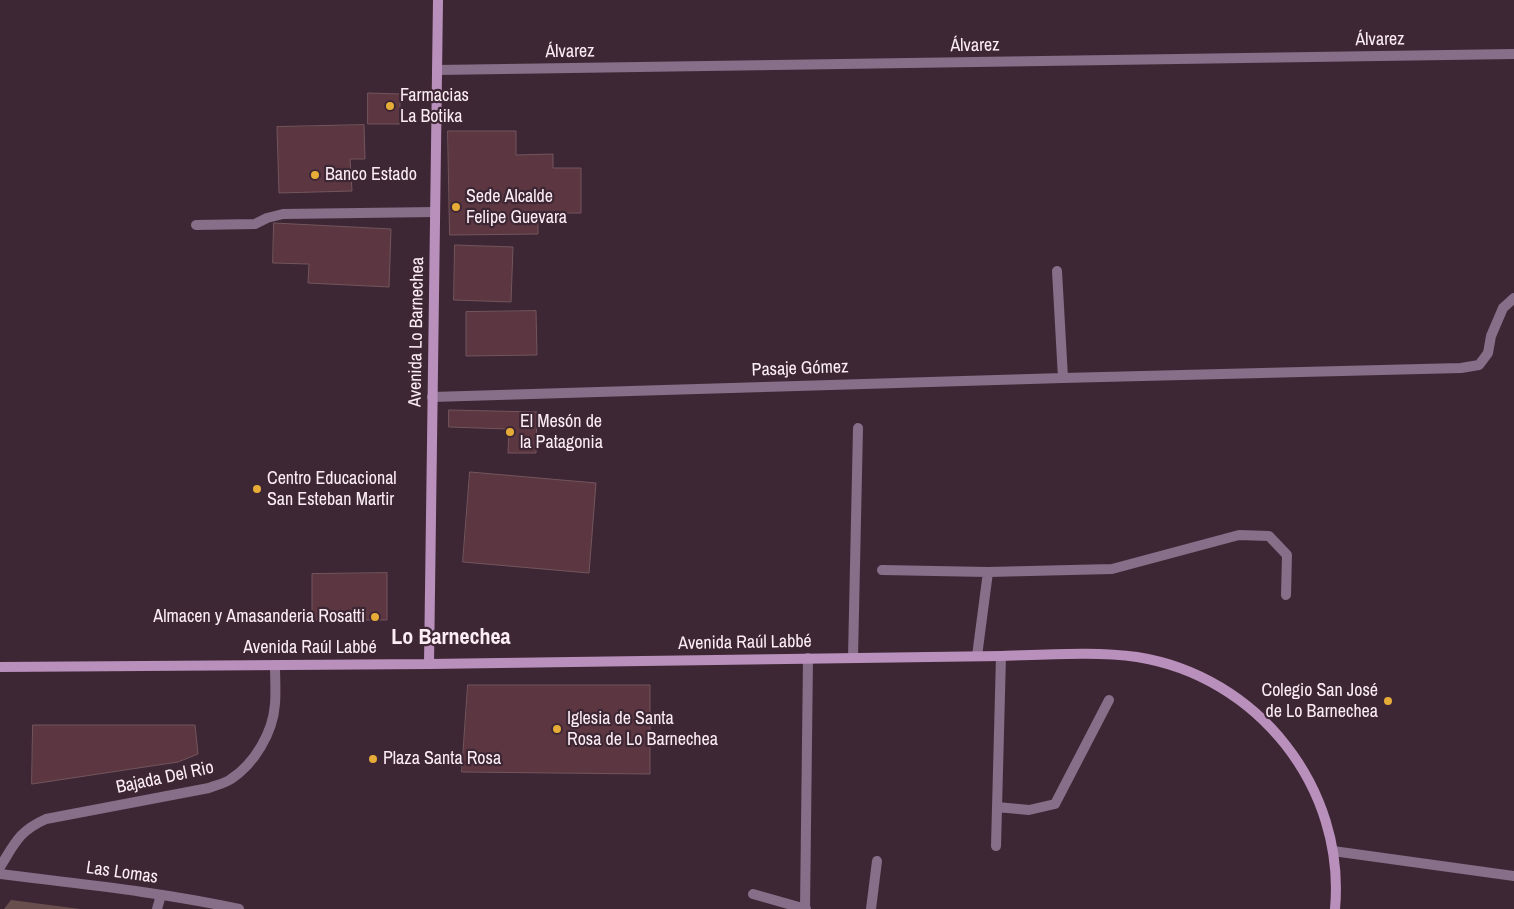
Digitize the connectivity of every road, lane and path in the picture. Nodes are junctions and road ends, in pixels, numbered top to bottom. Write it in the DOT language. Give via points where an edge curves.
graph roads {
  1 [pos="438,0"];
  2 [pos="1514,54"];
  3 [pos="437,70"];
  4 [pos="435,212"];
  5 [pos="196,225"];
  6 [pos="1057,271"];
  7 [pos="1514,298"];
  8 [pos="1063,378"];
  9 [pos="432,397"];
  10 [pos="858,428"];
  11 [pos="882,570"];
  12 [pos="988,572"];
  13 [pos="1286,595"];
  14 [pos="977,656"];
  15 [pos="1001,656"];
  16 [pos="853,657"];
  17 [pos="808,658"];
  18 [pos="429,664"];
  19 [pos="275,665"];
  20 [pos="0,667"];
  21 [pos="1109,700"];
  22 [pos="997,807"];
  23 [pos="996,846"];
  24 [pos="1333,851"];
  25 [pos="877,861"];
  26 [pos="0,867"];
  27 [pos="0,874"];
  28 [pos="1514,876"];
  29 [pos="753,894"];
  30 [pos="161,895"];
  31 [pos="157,909"];
  32 [pos="239,909"];
  33 [pos="806,909"];
  34 [pos="871,909"];
  35 [pos="1335,909"];
  1 -- 3 [label="main road, Avenida Lo Barnechea"];
  2 -- 3 [label="street, Álvarez"];
  3 -- 4 [label="main road, Avenida Lo Barnechea"];
  4 -- 5 [label="street" via="283,214 255,224"];
  4 -- 9 [label="main road, Avenida Lo Barnechea"];
  6 -- 8 [label="street"];
  7 -- 8 [label="street, Pasaje Gómez" via="1503,308 1491,336 1488,353 1479,365"];
  8 -- 9 [label="street, Pasaje Gómez"];
  9 -- 18 [label="main road, Avenida Lo Barnechea"];
  10 -- 16 [label="street"];
  11 -- 12 [label="street"];
  12 -- 13 [label="street" via="1112,569 1239,535 1269,536 1287,555"];
  12 -- 14 [label="street"];
  14 -- 15 [label="main road, Avenida Raúl Labbé"];
  14 -- 16 [label="main road, Avenida Raúl Labbé"];
  15 -- 22 [label="street"];
  15 -- 24 [label="main road, Avenida Raúl Labbé" via="1138,658 1186,670 1229,692 1263,719 1300,764 1318,799"];
  16 -- 17 [label="main road, Avenida Raúl Labbé"];
  17 -- 18 [label="main road, Avenida Raúl Labbé"];
  17 -- 33 [label="street"];
  18 -- 19 [label="main road, Avenida Raúl Labbé"];
  19 -- 20 [label="main road, Avenida Raúl Labbé"];
  19 -- 26 [label="street, Bajada Del Rio" via="275,706 270,727 247,767 229,781 208,788 46,819 30,826 18,838"];
  21 -- 22 [label="street" via="1055,804 1029,810"];
  22 -- 23 [label="street"];
  24 -- 28 [label="street"];
  24 -- 35 [label="main road, Avenida Raúl Labbé"];
  25 -- 34 [label="street"];
  27 -- 30 [label="street, Las Lomas"];
  29 -- 33 [label="street"];
  30 -- 31 [label="street"];
  30 -- 32 [label="street, Las Lomas"];
}
